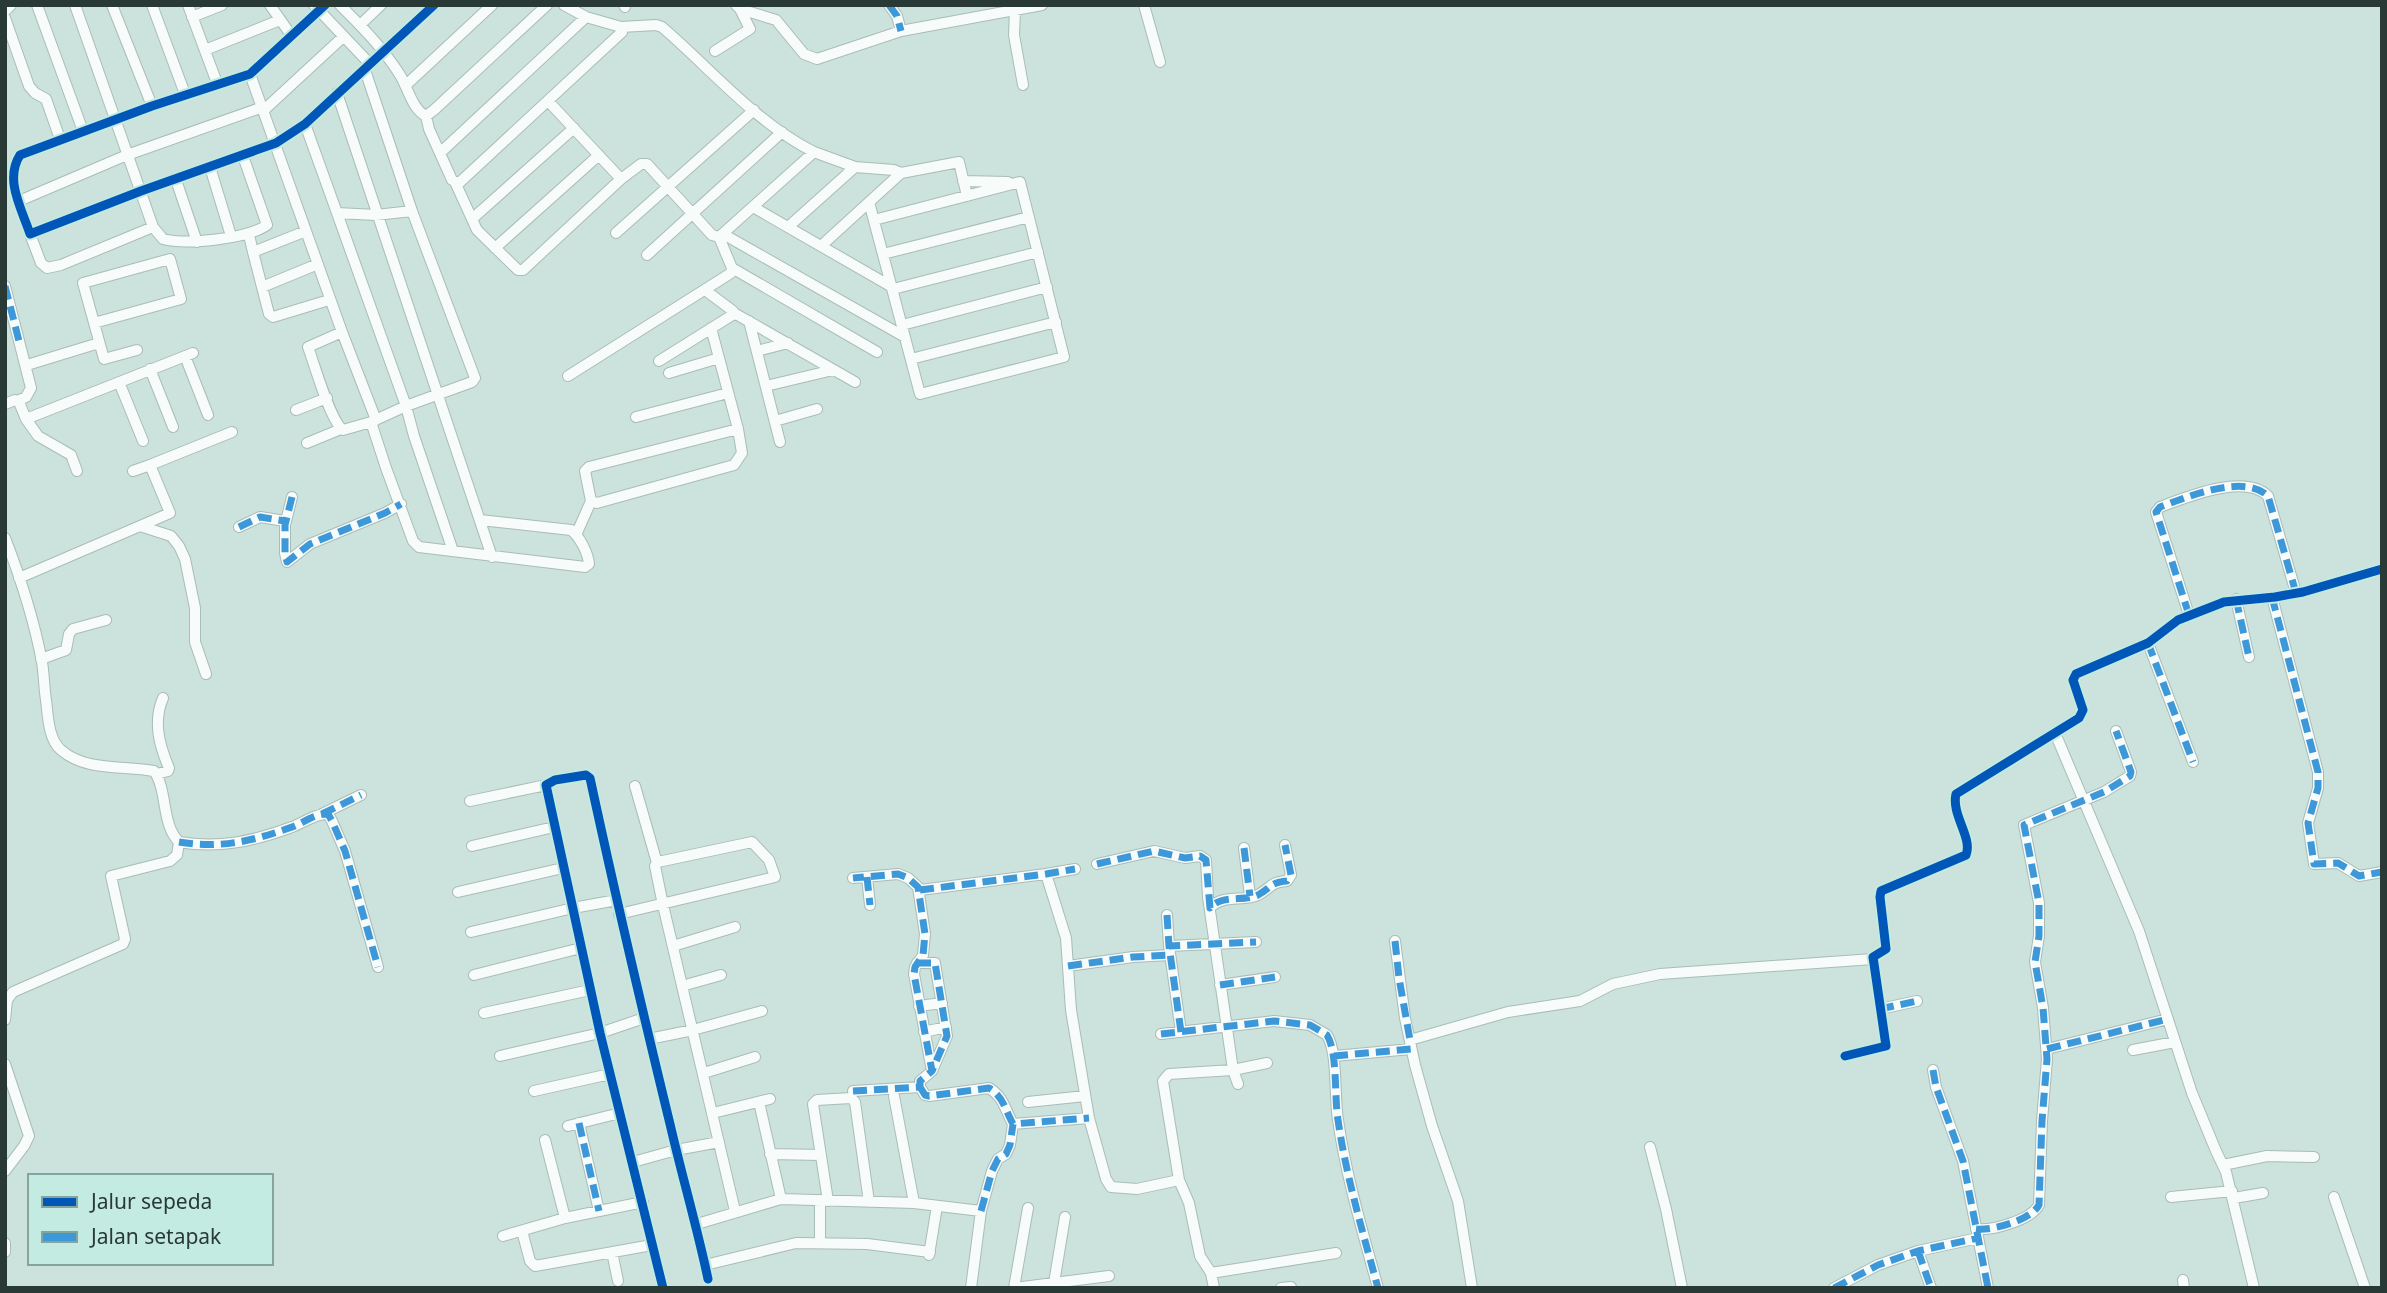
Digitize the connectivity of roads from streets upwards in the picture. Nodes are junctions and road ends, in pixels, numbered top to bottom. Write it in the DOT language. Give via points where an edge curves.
graph roads {
  1 [pos="11,5"];
  2 [pos="37,5"];
  3 [pos="75,5"];
  4 [pos="112,5"];
  5 [pos="152,5"];
  6 [pos="188,5"];
  7 [pos="222,5"];
  8 [pos="270,5"];
  9 [pos="340,5"];
  10 [pos="382,5"];
  11 [pos="434,5"];
  12 [pos="492,5"];
  13 [pos="547,5"];
  14 [pos="564,5"];
  15 [pos="889,5"];
  16 [pos="1042,5"];
  17 [pos="1144,5"];
  18 [pos="738,7"];
  19 [pos="319,8"];
  20 [pos="1021,8"];
  21 [pos="5,11"];
  22 [pos="192,16"];
  23 [pos="586,17"];
  24 [pos="5,18"];
  25 [pos="280,20"];
  26 [pos="360,26"];
  27 [pos="621,27"];
  28 [pos="901,31"];
  29 [pos="291,35"];
  30 [pos="343,37"];
  31 [pos="205,50"];
  32 [pos="384,51"];
  33 [pos="715,51"];
  34 [pos="1160,62"];
  35 [pos="369,66"];
  36 [pos="250,74"];
  37 [pos="217,83"];
  38 [pos="406,85"];
  39 [pos="1023,85"];
  40 [pos="337,93"];
  41 [pos="185,94"];
  42 [pos="548,101"];
  43 [pos="152,106"];
  44 [pos="263,108"];
  45 [pos="754,110"];
  46 [pos="426,116"];
  47 [pos="117,119"];
  48 [pos="305,124"];
  49 [pos="574,128"];
  50 [pos="83,131"];
  51 [pos="782,132"];
  52 [pos="60,139"];
  53 [pos="276,143"];
  54 [pos="441,152"];
  55 [pos="814,152"];
  56 [pos="127,155"];
  57 [pos="599,155"];
  58 [pos="243,156"];
  59 [pos="210,167"];
  60 [pos="855,167"];
  61 [pos="901,173"];
  62 [pos="621,179"];
  63 [pos="176,180"];
  64 [pos="963,181"];
  65 [pos="456,182"];
  66 [pos="1020,182"];
  67 [pos="668,187"];
  68 [pos="141,191"];
  69 [pos="967,196"];
  70 [pos="19,201"];
  71 [pos="869,202"];
  72 [pos="753,207"];
  73 [pos="412,211"];
  74 [pos="337,213"];
  75 [pos="693,214"];
  76 [pos="376,215"];
  77 [pos="1029,216"];
  78 [pos="472,219"];
  79 [pos="874,220"];
  80 [pos="153,227"];
  81 [pos="788,227"];
  82 [pos="306,231"];
  83 [pos="616,233"];
  84 [pos="30,234"];
  85 [pos="249,235"];
  86 [pos="231,236"];
  87 [pos="722,239"];
  88 [pos="197,242"];
  89 [pos="821,246"];
  90 [pos="495,248"];
  91 [pos="253,252"];
  92 [pos="1038,252"];
  93 [pos="883,254"];
  94 [pos="647,255"];
  95 [pos="730,263"];
  96 [pos="318,264"];
  97 [pos="5,286"];
  98 [pos="262,287"];
  99 [pos="1047,287"];
  100 [pos="892,288"];
  101 [pos="705,290"];
  102 [pos="329,300"];
  103 [pos="734,313"];
  104 [pos="750,321"];
  105 [pos="1056,322"];
  106 [pos="94,323"];
  107 [pos="902,325"];
  108 [pos="711,328"];
  109 [pos="342,332"];
  110 [pos="905,337"];
  111 [pos="99,343"];
  112 [pos="788,343"];
  113 [pos="137,350"];
  114 [pos="757,351"];
  115 [pos="877,352"];
  116 [pos="719,358"];
  117 [pos="911,359"];
  118 [pos="659,362"];
  119 [pos="27,365"];
  120 [pos="150,369"];
  121 [pos="833,370"];
  122 [pos="670,373"];
  123 [pos="568,376"];
  124 [pos="119,382"];
  125 [pos="855,382"];
  126 [pos="766,386"];
  127 [pos="728,393"];
  128 [pos="439,394"];
  129 [pos="327,398"];
  130 [pos="17,401"];
  131 [pos="5,404"];
  132 [pos="406,406"];
  133 [pos="817,409"];
  134 [pos="296,410"];
  135 [pos="208,415"];
  136 [pos="636,418"];
  137 [pos="26,419"];
  138 [pos="374,421"];
  139 [pos="775,421"];
  140 [pos="173,428"];
  141 [pos="341,429"];
  142 [pos="738,429"];
  143 [pos="232,432"];
  144 [pos="143,441"];
  145 [pos="780,442"];
  146 [pos="307,443"];
  147 [pos="150,464"];
  148 [pos="76,471"];
  149 [pos="133,471"];
  150 [pos="292,497"];
  151 [pos="591,501"];
  152 [pos="401,504"];
  153 [pos="480,520"];
  154 [pos="285,521"];
  155 [pos="140,526"];
  156 [pos="239,527"];
  157 [pos="576,535"];
  158 [pos="5,538"];
  159 [pos="453,551"];
  160 [pos="492,557"];
  161 [pos="2382,569"];
  162 [pos="19,578"];
  163 [pos="2296,593"];
  164 [pos="2272,597"];
  165 [pos="2236,599"];
  166 [pos="2189,615"];
  167 [pos="106,620"];
  168 [pos="2148,643"];
  169 [pos="2249,657"];
  170 [pos="41,659"];
  171 [pos="206,674"];
  172 [pos="163,698"];
  173 [pos="2116,731"];
  174 [pos="2055,733"];
  175 [pos="2193,762"];
  176 [pos="157,774"];
  177 [pos="546,785"];
  178 [pos="635,786"];
  179 [pos="361,795"];
  180 [pos="470,801"];
  181 [pos="2084,801"];
  182 [pos="322,814"];
  183 [pos="554,827"];
  184 [pos="178,842"];
  185 [pos="472,845"];
  186 [pos="1285,845"];
  187 [pos="1244,848"];
  188 [pos="657,863"];
  189 [pos="1097,864"];
  190 [pos="563,868"];
  191 [pos="1075,869"];
  192 [pos="2382,872"];
  193 [pos="1046,874"];
  194 [pos="867,877"];
  195 [pos="853,878"];
  196 [pos="920,890"];
  197 [pos="458,892"];
  198 [pos="1250,896"];
  199 [pos="617,901"];
  200 [pos="663,905"];
  201 [pos="870,905"];
  202 [pos="573,908"];
  203 [pos="1210,908"];
  204 [pos="620,914"];
  205 [pos="1167,915"];
  206 [pos="735,928"];
  207 [pos="471,932"];
  208 [pos="1395,941"];
  209 [pos="1256,942"];
  210 [pos="1216,944"];
  211 [pos="673,946"];
  212 [pos="581,948"];
  213 [pos="1170,951"];
  214 [pos="1873,959"];
  215 [pos="917,963"];
  216 [pos="1068,966"];
  217 [pos="377,967"];
  218 [pos="474,975"];
  219 [pos="721,975"];
  220 [pos="1275,977"];
  221 [pos="1220,985"];
  222 [pos="682,986"];
  223 [pos="590,990"];
  224 [pos="1917,1001"];
  225 [pos="942,1003"];
  226 [pos="919,1006"];
  227 [pos="1880,1009"];
  228 [pos="762,1011"];
  229 [pos="484,1013"];
  230 [pos="644,1018"];
  231 [pos="2168,1019"];
  232 [pos="5,1020"];
  233 [pos="946,1027"];
  234 [pos="1227,1027"];
  235 [pos="692,1030"];
  236 [pos="924,1032"];
  237 [pos="1181,1032"];
  238 [pos="600,1033"];
  239 [pos="1161,1034"];
  240 [pos="649,1039"];
  241 [pos="2175,1042"];
  242 [pos="1411,1044"];
  243 [pos="2047,1049"];
  244 [pos="2133,1050"];
  245 [pos="500,1056"];
  246 [pos="1334,1056"];
  247 [pos="1845,1056"];
  248 [pos="755,1057"];
  249 [pos="1267,1063"];
  250 [pos="5,1064"];
  251 [pos="1233,1070"];
  252 [pos="1933,1070"];
  253 [pos="932,1071"];
  254 [pos="704,1073"];
  255 [pos="610,1074"];
  256 [pos="1238,1084"];
  257 [pos="920,1087"];
  258 [pos="534,1091"];
  259 [pos="853,1091"];
  260 [pos="894,1096"];
  261 [pos="1085,1096"];
  262 [pos="770,1099"];
  263 [pos="759,1102"];
  264 [pos="1028,1102"];
  265 [pos="713,1112"];
  266 [pos="620,1113"];
  267 [pos="1089,1118"];
  268 [pos="1013,1124"];
  269 [pos="545,1140"];
  270 [pos="719,1142"];
  271 [pos="1650,1147"];
  272 [pos="676,1150"];
  273 [pos="770,1154"];
  274 [pos="821,1155"];
  275 [pos="2314,1157"];
  276 [pos="633,1162"];
  277 [pos="2223,1165"];
  278 [pos="5,1171"];
  279 [pos="1179,1181"];
  280 [pos="2263,1193"];
  281 [pos="2233,1195"];
  282 [pos="2171,1197"];
  283 [pos="2334,1197"];
  284 [pos="781,1199"];
  285 [pos="824,1200"];
  286 [pos="643,1202"];
  287 [pos="869,1202"];
  288 [pos="914,1203"];
  289 [pos="937,1206"];
  290 [pos="1028,1209"];
  291 [pos="598,1211"];
  292 [pos="736,1211"];
  293 [pos="981,1211"];
  294 [pos="1065,1217"];
  295 [pos="565,1218"];
  296 [pos="697,1224"];
  297 [pos="523,1231"];
  298 [pos="1977,1233"];
  299 [pos="503,1236"];
  300 [pos="820,1242"];
  301 [pos="5,1244"];
  302 [pos="652,1245"];
  303 [pos="1918,1251"];
  304 [pos="5,1252"];
  305 [pos="612,1252"];
  306 [pos="1336,1253"];
  307 [pos="705,1265"];
  308 [pos="1211,1273"];
  309 [pos="1109,1276"];
  310 [pos="708,1279"];
  311 [pos="618,1281"];
  312 [pos="1054,1283"];
  313 [pos="663,1288"];
  314 [pos="971,1288"];
  315 [pos="1014,1288"];
  316 [pos="1214,1288"];
  317 [pos="1378,1288"];
  318 [pos="1472,1288"];
  319 [pos="1682,1288"];
  320 [pos="1834,1288"];
  321 [pos="1931,1288"];
  322 [pos="1988,1288"];
  323 [pos="2253,1288"];
  324 [pos="2365,1288"];
  1 -- 21 [label="street"];
  2 -- 50 [label="street"];
  3 -- 47 [label="street"];
  4 -- 43 [label="street"];
  5 -- 41 [label="street"];
  6 -- 22 [label="street"];
  7 -- 22 [label="street"];
  8 -- 25 [label="street"];
  9 -- 26 [label="street"];
  10 -- 26 [label="street"];
  11 -- 32 [label="street"];
  12 -- 38 [label="street"];
  13 -- 46 [label="street"];
  14 -- 23 [label="street"];
  15 -- 28 [label="street"];
  16 -- 20 [label="street"];
  17 -- 34 [label="street"];
  18 -- 28 [label="street" via="776,20 812,58"];
  18 -- 33 [label="street" via="750,29"];
  19 -- 29 [label="street"];
  19 -- 30 [label="street"];
  20 -- 28 [label="street"];
  20 -- 39 [label="street" via="1016,49"];
  22 -- 31 [label="street"];
  23 -- 27 [label="street"];
  23 -- 54 [label="street"];
  24 -- 52 [label="street" via="29,86 46,99"];
  25 -- 29 [label="street"];
  25 -- 31 [label="street"];
  26 -- 32 [label="street"];
  27 -- 42 [label="street" via="621,33"];
  27 -- 45 [label="street" via="662,27"];
  29 -- 36 [label="street"];
  30 -- 35 [label="street"];
  30 -- 44 [label="street"];
  31 -- 37 [label="street"];
  32 -- 35 [label="street"];
  32 -- 38 [label="street"];
  35 -- 40 [label="street"];
  35 -- 73 [label="street"];
  36 -- 37 [label="street"];
  36 -- 44 [label="street"];
  37 -- 41 [label="street"];
  38 -- 46 [label="street"];
  40 -- 48 [label="street"];
  40 -- 76 [label="street"];
  41 -- 43 [label="street"];
  42 -- 49 [label="street"];
  42 -- 65 [label="street"];
  43 -- 47 [label="street"];
  44 -- 53 [label="street"];
  44 -- 56 [label="street"];
  45 -- 51 [label="street"];
  45 -- 67 [label="street"];
  46 -- 54 [label="street"];
  47 -- 50 [label="street"];
  47 -- 56 [label="street"];
  48 -- 53 [label="street"];
  48 -- 74 [label="street"];
  49 -- 57 [label="street"];
  49 -- 78 [label="street"];
  50 -- 52 [label="street"];
  51 -- 55 [label="street"];
  51 -- 75 [label="street"];
  52 -- 70 [label="street" via="19,157 12,175"];
  53 -- 58 [label="street"];
  53 -- 82 [label="street"];
  54 -- 65 [label="street"];
  55 -- 60 [label="street"];
  55 -- 72 [label="street"];
  56 -- 68 [label="street"];
  56 -- 70 [label="street"];
  57 -- 62 [label="street"];
  57 -- 90 [label="street"];
  58 -- 59 [label="street"];
  58 -- 85 [label="street" via="267,222"];
  59 -- 63 [label="street"];
  59 -- 86 [label="street"];
  60 -- 61 [label="street"];
  60 -- 81 [label="street"];
  61 -- 64 [label="street" via="959,162"];
  61 -- 71 [label="street"];
  62 -- 67 [label="street" via="644,163"];
  62 -- 90 [label="street" via="523,270"];
  63 -- 68 [label="street"];
  63 -- 88 [label="street"];
  64 -- 66 [label="street"];
  64 -- 69 [label="street"];
  65 -- 78 [label="street"];
  66 -- 69 [label="street"];
  66 -- 77 [label="street"];
  67 -- 75 [label="street"];
  67 -- 83 [label="street"];
  68 -- 80 [label="street"];
  68 -- 84 [label="street"];
  69 -- 79 [label="street"];
  70 -- 84 [label="street"];
  71 -- 79 [label="street"];
  71 -- 89 [label="street"];
  72 -- 81 [label="street"];
  72 -- 87 [label="street"];
  73 -- 76 [label="street"];
  73 -- 128 [label="street" via="474,376 472,382"];
  74 -- 76 [label="street"];
  74 -- 132 [label="street"];
  75 -- 87 [label="street"];
  75 -- 94 [label="street"];
  76 -- 128 [label="street"];
  77 -- 92 [label="street"];
  77 -- 93 [label="street"];
  78 -- 90 [label="street"];
  79 -- 93 [label="street"];
  80 -- 84 [label="street" via="47,268"];
  80 -- 88 [label="street" via="164,239"];
  81 -- 89 [label="street"];
  82 -- 91 [label="street"];
  82 -- 96 [label="street"];
  85 -- 86 [label="street"];
  85 -- 91 [label="street"];
  86 -- 88 [label="street"];
  87 -- 95 [label="street"];
  87 -- 110 [label="street"];
  89 -- 100 [label="street"];
  91 -- 98 [label="street"];
  92 -- 99 [label="street"];
  92 -- 100 [label="street"];
  93 -- 100 [label="street"];
  95 -- 101 [label="street" via="731,273"];
  95 -- 115 [label="street"];
  96 -- 98 [label="street"];
  96 -- 102 [label="street"];
  97 -- 119 [label="street"];
  98 -- 102 [label="street" via="273,317"];
  99 -- 105 [label="street"];
  99 -- 107 [label="street"];
  100 -- 107 [label="street"];
  101 -- 103 [label="street"];
  101 -- 123 [label="street"];
  102 -- 109 [label="street"];
  103 -- 104 [label="street"];
  103 -- 108 [label="street"];
  104 -- 112 [label="street"];
  104 -- 114 [label="street"];
  105 -- 117 [label="street"];
  105 -- 117 [label="street" via="1065,357 920,394"];
  106 -- 106 [label="street" via="83,283 170,259 181,299"];
  106 -- 111 [label="street"];
  107 -- 110 [label="street"];
  108 -- 116 [label="street"];
  108 -- 118 [label="street"];
  109 -- 129 [label="street" via="308,347"];
  109 -- 138 [label="street"];
  110 -- 117 [label="street"];
  111 -- 113 [label="street" via="104,359"];
  111 -- 119 [label="street"];
  112 -- 114 [label="street"];
  112 -- 121 [label="street"];
  114 -- 126 [label="street"];
  116 -- 122 [label="street"];
  116 -- 127 [label="street"];
  119 -- 130 [label="street" via="31,388"];
  120 -- 124 [label="street"];
  120 -- 135 [label="street" via="189,354"];
  120 -- 140 [label="street"];
  121 -- 125 [label="street"];
  121 -- 126 [label="street"];
  124 -- 137 [label="street"];
  124 -- 144 [label="street"];
  126 -- 139 [label="street"];
  127 -- 136 [label="street"];
  127 -- 142 [label="street"];
  128 -- 132 [label="street"];
  128 -- 153 [label="street"];
  129 -- 134 [label="street"];
  129 -- 141 [label="street"];
  130 -- 131 [label="street"];
  130 -- 137 [label="street"];
  132 -- 138 [label="street"];
  132 -- 159 [label="street"];
  133 -- 139 [label="street"];
  137 -- 148 [label="street" via="38,436 72,456"];
  138 -- 141 [label="street"];
  138 -- 152 [label="street"];
  139 -- 145 [label="street"];
  141 -- 146 [label="street"];
  142 -- 151 [label="street" via="743,453 734,465"];
  142 -- 151 [label="street" via="589,467 585,471"];
  143 -- 147 [label="street"];
  147 -- 149 [label="street"];
  147 -- 155 [label="street" via="170,513"];
  150 -- 154 [label="street"];
  151 -- 157 [label="street"];
  152 -- 154 [label="street" via="310,544 287,562"];
  152 -- 159 [label="street" via="417,546"];
  153 -- 157 [label="street" via="566,528"];
  153 -- 160 [label="street"];
  154 -- 156 [label="street" via="260,517"];
  155 -- 162 [label="street"];
  155 -- 171 [label="street" via="171,536 185,559 195,608 195,642"];
  157 -- 160 [label="street" via="589,560 585,567"];
  158 -- 162 [label="street"];
  159 -- 160 [label="street"];
  161 -- 163 [label="street"];
  162 -- 170 [label="street"];
  163 -- 164 [label="street"];
  163 -- 166 [label="street" via="2268,496 2254,488 2214,489 2156,512"];
  164 -- 165 [label="street"];
  164 -- 192 [label="street" via="2318,772 2308,823 2314,864 2338,863 2359,876"];
  165 -- 166 [label="street"];
  165 -- 169 [label="street"];
  166 -- 168 [label="street"];
  167 -- 170 [label="street" via="73,629 66,650"];
  168 -- 174 [label="street" via="2076,674 2073,680 2082,714"];
  168 -- 175 [label="street"];
  170 -- 176 [label="street" via="52,735 61,750 87,762"];
  172 -- 176 [label="street" via="156,712 169,768"];
  173 -- 181 [label="street" via="2131,775"];
  174 -- 181 [label="street"];
  174 -- 214 [label="street" via="1958,792 1954,805 1967,854 1881,891 1886,949"];
  176 -- 184 [label="street"];
  177 -- 180 [label="street"];
  177 -- 183 [label="street"];
  177 -- 199 [label="street" via="566,778 590,778"];
  178 -- 188 [label="street"];
  179 -- 182 [label="street"];
  181 -- 231 [label="street" via="2139,931"];
  181 -- 243 [label="street" via="2023,828 2039,903 2035,962"];
  182 -- 184 [label="street" via="234,844"];
  182 -- 217 [label="street" via="330,816 345,851"];
  183 -- 185 [label="street"];
  183 -- 190 [label="street"];
  184 -- 232 [label="street" via="177,856 170,861 111,876 123,944 13,992 7,1000"];
  186 -- 198 [label="street" via="1291,875 1287,881 1276,881"];
  187 -- 198 [label="street"];
  188 -- 200 [label="street"];
  188 -- 200 [label="street" via="752,842 769,860 775,877"];
  189 -- 203 [label="street" via="1154,851 1185,858 1200,856 1206,860"];
  190 -- 197 [label="street"];
  190 -- 202 [label="street"];
  191 -- 193 [label="street"];
  193 -- 196 [label="street"];
  193 -- 216 [label="street" via="1066,938"];
  194 -- 195 [label="street"];
  194 -- 196 [label="street" via="904,876"];
  194 -- 201 [label="street"];
  196 -- 215 [label="street" via="925,934 923,955"];
  198 -- 203 [label="street" via="1224,900"];
  199 -- 202 [label="street"];
  199 -- 204 [label="street"];
  200 -- 204 [label="street"];
  200 -- 211 [label="street"];
  202 -- 207 [label="street"];
  202 -- 212 [label="street"];
  203 -- 210 [label="street"];
  204 -- 230 [label="street"];
  205 -- 213 [label="street"];
  206 -- 211 [label="street"];
  208 -- 242 [label="street"];
  209 -- 210 [label="street"];
  210 -- 213 [label="street"];
  210 -- 221 [label="street"];
  211 -- 222 [label="street"];
  212 -- 218 [label="street"];
  212 -- 223 [label="street"];
  213 -- 216 [label="street"];
  213 -- 237 [label="street"];
  214 -- 227 [label="street"];
  214 -- 242 [label="street" via="1660,974 1613,984 1580,1001 1508,1012"];
  215 -- 225 [label="street" via="935,962"];
  215 -- 226 [label="street" via="914,974"];
  216 -- 261 [label="street" via="1070,1010"];
  219 -- 222 [label="street"];
  220 -- 221 [label="street"];
  221 -- 234 [label="street"];
  222 -- 235 [label="street"];
  223 -- 229 [label="street"];
  223 -- 238 [label="street"];
  224 -- 227 [label="street"];
  225 -- 226 [label="street"];
  225 -- 233 [label="street"];
  226 -- 236 [label="street"];
  227 -- 247 [label="street" via="1885,1047"];
  228 -- 235 [label="street"];
  230 -- 238 [label="street"];
  230 -- 240 [label="street"];
  231 -- 241 [label="street"];
  231 -- 243 [label="street"];
  233 -- 236 [label="street"];
  233 -- 253 [label="street" via="947,1036"];
  234 -- 237 [label="street"];
  234 -- 246 [label="street" via="1274,1021 1310,1026 1327,1035"];
  234 -- 251 [label="street"];
  235 -- 240 [label="street"];
  235 -- 254 [label="street"];
  236 -- 253 [label="street"];
  237 -- 239 [label="street"];
  238 -- 245 [label="street"];
  238 -- 255 [label="street"];
  240 -- 272 [label="street"];
  241 -- 244 [label="street"];
  241 -- 277 [label="street"];
  242 -- 246 [label="street"];
  242 -- 318 [label="street" via="1458,1201"];
  243 -- 298 [label="street" via="2039,1205 2033,1214"];
  246 -- 317 [label="street" via="1338,1122"];
  248 -- 254 [label="street"];
  249 -- 251 [label="street"];
  250 -- 278 [label="street" via="29,1138"];
  251 -- 256 [label="street"];
  251 -- 279 [label="street" via="1163,1078"];
  252 -- 298 [label="street" via="1963,1161"];
  253 -- 257 [label="street"];
  254 -- 265 [label="street"];
  255 -- 258 [label="street"];
  255 -- 266 [label="street"];
  257 -- 259 [label="street"];
  257 -- 268 [label="street" via="929,1096 989,1088 1004,1102"];
  260 -- 288 [label="street"];
  261 -- 264 [label="street"];
  261 -- 267 [label="street"];
  262 -- 263 [label="street"];
  263 -- 265 [label="street"];
  263 -- 273 [label="street"];
  265 -- 270 [label="street"];
  266 -- 276 [label="street"];
  266 -- 291 [label="street" via="573,1124"];
  267 -- 268 [label="street"];
  267 -- 279 [label="street" via="1111,1187 1137,1189"];
  268 -- 293 [label="street" via="1010,1145 992,1171"];
  269 -- 295 [label="street"];
  270 -- 272 [label="street"];
  270 -- 292 [label="street"];
  271 -- 319 [label="street"];
  272 -- 276 [label="street"];
  272 -- 296 [label="street"];
  273 -- 274 [label="street"];
  273 -- 284 [label="street"];
  274 -- 285 [label="street"];
  274 -- 287 [label="street" via="814,1103 852,1098"];
  275 -- 277 [label="street" via="2267,1156"];
  276 -- 286 [label="street"];
  277 -- 281 [label="street"];
  279 -- 308 [label="street" via="1189,1203 1200,1256"];
  280 -- 281 [label="street"];
  281 -- 282 [label="street"];
  281 -- 323 [label="street"];
  283 -- 324 [label="street"];
  284 -- 285 [label="street"];
  284 -- 292 [label="street"];
  285 -- 287 [label="street"];
  285 -- 300 [label="street"];
  286 -- 291 [label="street"];
  286 -- 302 [label="street"];
  287 -- 288 [label="street"];
  288 -- 289 [label="street"];
  289 -- 293 [label="street"];
  289 -- 300 [label="street" via="929,1253"];
  290 -- 315 [label="street"];
  291 -- 295 [label="street"];
  292 -- 296 [label="street"];
  293 -- 314 [label="street"];
  294 -- 312 [label="street"];
  295 -- 297 [label="street"];
  296 -- 307 [label="street"];
  297 -- 299 [label="street"];
  297 -- 305 [label="street" via="535,1266"];
  298 -- 303 [label="street"];
  298 -- 322 [label="street"];
  300 -- 307 [label="street" via="768,1248"];
  301 -- 304 [label="street"];
  302 -- 305 [label="street"];
  302 -- 313 [label="street"];
  303 -- 320 [label="street"];
  303 -- 321 [label="street"];
  305 -- 311 [label="street"];
  306 -- 308 [label="street"];
  307 -- 310 [label="street"];
  308 -- 316 [label="street"];
  309 -- 312 [label="street"];
  312 -- 315 [label="street"];
}
